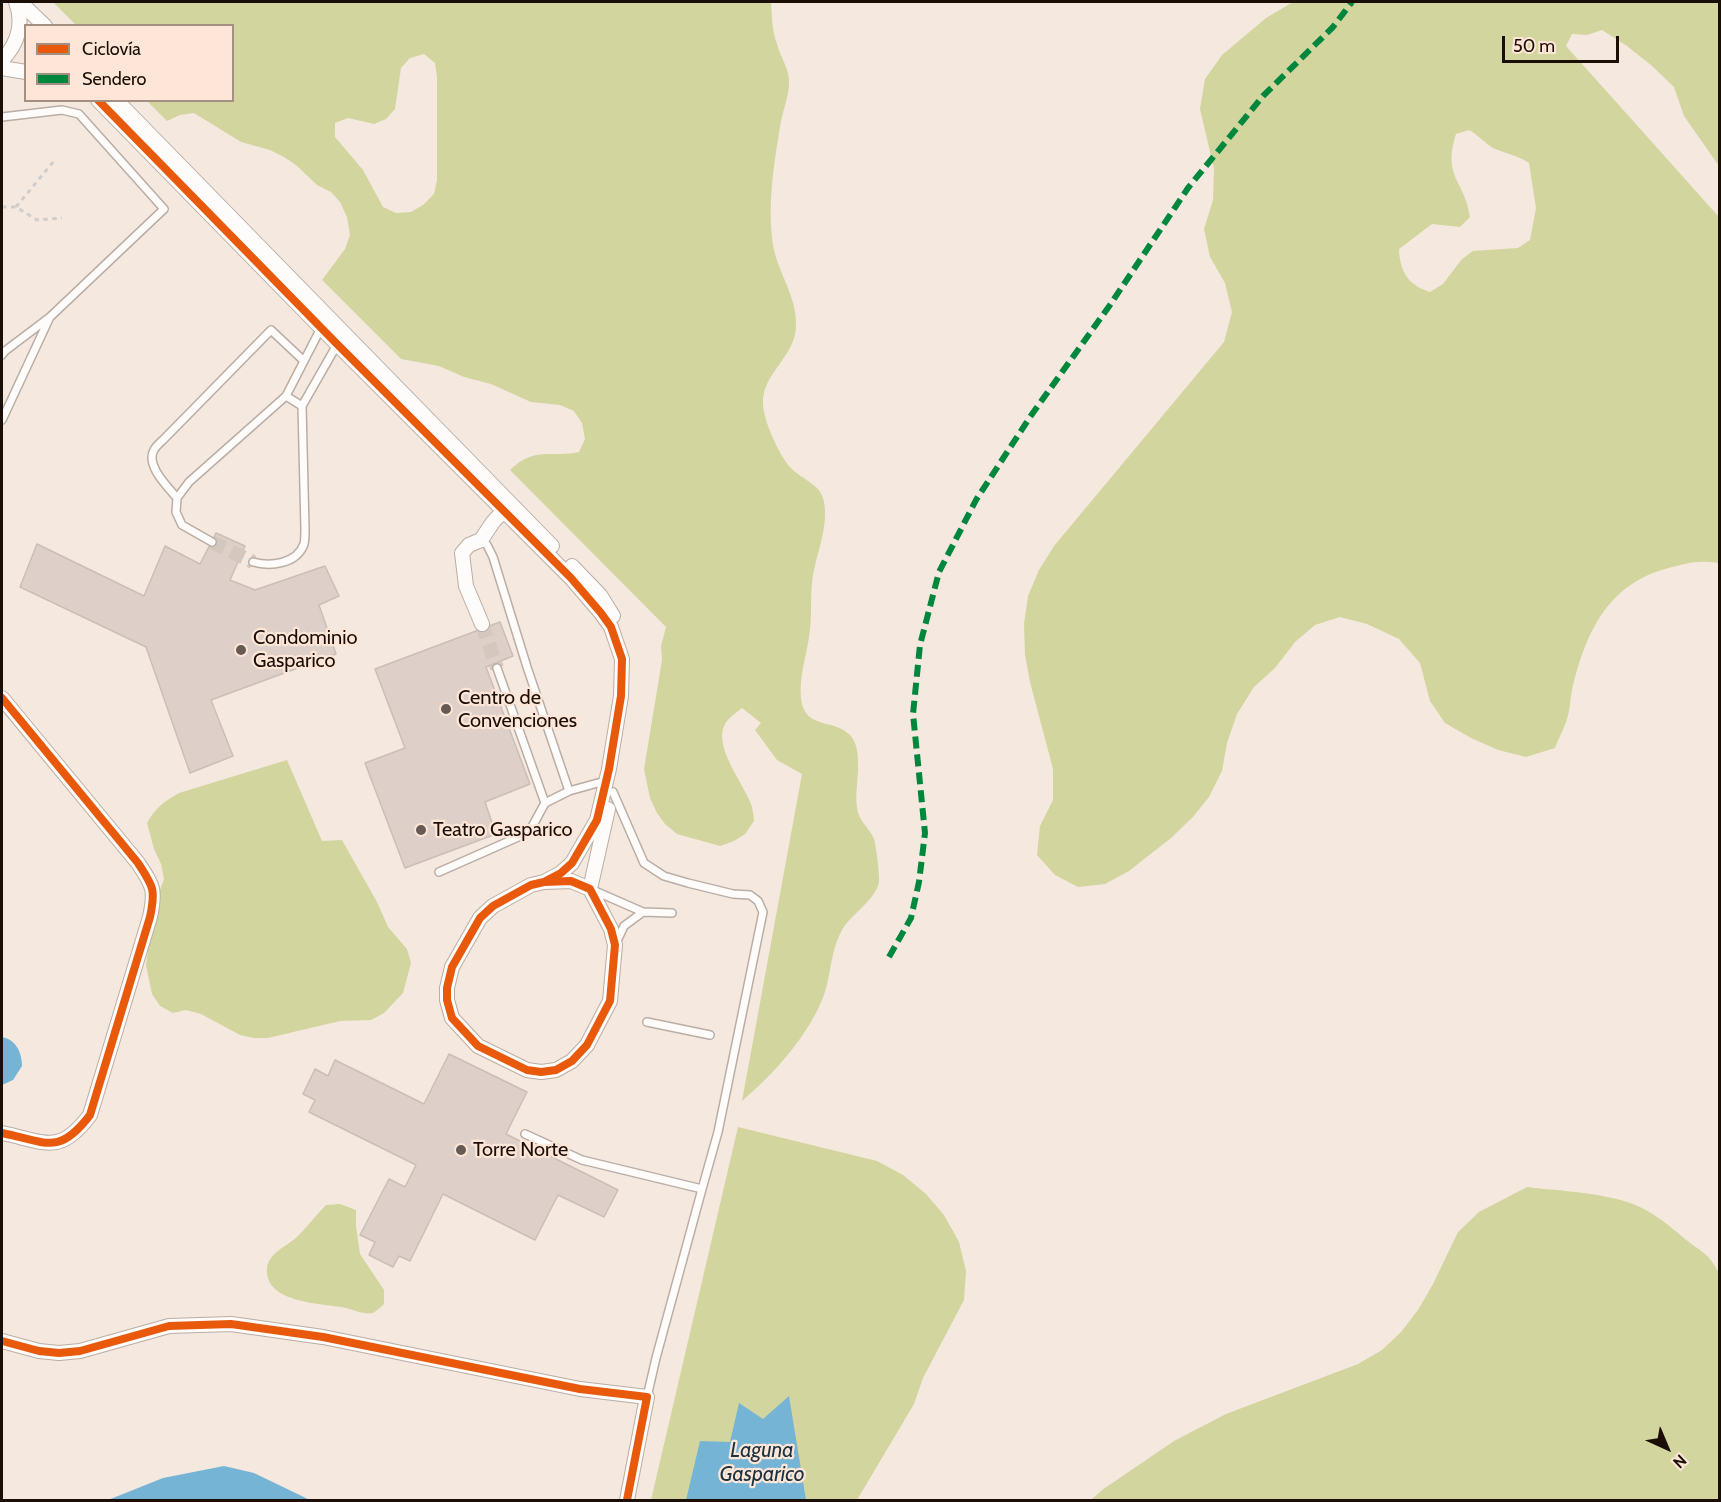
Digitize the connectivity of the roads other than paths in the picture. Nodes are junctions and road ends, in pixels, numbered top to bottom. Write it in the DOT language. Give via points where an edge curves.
graph roads {
  1 [pos="18,2"];
  2 [pos="43,24"];
  3 [pos="2,60"];
  4 [pos="2,68"];
  5 [pos="24,72"];
  6 [pos="100,102"];
  7 [pos="118,102"];
  8 [pos="2,117"];
  9 [pos="50,317"];
  10 [pos="325,324"];
  11 [pos="341,339"];
  12 [pos="2,355"];
  13 [pos="304,361"];
  14 [pos="286,396"];
  15 [pos="302,406"];
  16 [pos="2,420"];
  17 [pos="177,498"];
  18 [pos="507,508"];
  19 [pos="481,540"];
  20 [pos="212,542"];
  21 [pos="253,562"];
  22 [pos="482,624"];
  23 [pos="497,668"];
  24 [pos="2,698"];
  25 [pos="611,785"];
  26 [pos="569,791"];
  27 [pos="545,803"];
  28 [pos="439,872"];
  29 [pos="544,882"];
  30 [pos="590,889"];
  31 [pos="643,912"];
  32 [pos="672,913"];
  33 [pos="615,945"];
  34 [pos="647,1023"];
  35 [pos="710,1035"];
  36 [pos="2,1133"];
  37 [pos="525,1134"];
  38 [pos="702,1189"];
  39 [pos="2,1341"];
  40 [pos="647,1397"];
  41 [pos="627,1500"];
  1 -- 2 [label="street"];
  1 -- 3 [label="street" via="18,36"];
  4 -- 5 [label="street"];
  6 -- 10 [label="street"];
  7 -- 10 [label="street"];
  8 -- 9 [label="lane" via="63,110 79,114 164,208"];
  9 -- 12 [label="lane"];
  9 -- 16 [label="lane"];
  10 -- 11 [label="street"];
  10 -- 13 [label="lane"];
  11 -- 15 [label="lane"];
  11 -- 18 [label="street"];
  13 -- 14 [label="lane"];
  13 -- 17 [label="lane" via="271,330 153,451 152,460 159,475"];
  14 -- 15 [label="lane"];
  14 -- 17 [label="lane" via="189,482"];
  15 -- 21 [label="lane" via="304,544 288,561 266,566"];
  17 -- 20 [label="lane" via="176,512 182,525"];
  18 -- 19 [label="street"];
  18 -- 25 [label="street" via="600,595 626,643 631,674"];
  19 -- 22 [label="street" via="462,553 466,586"];
  19 -- 26 [label="lane" via="493,557"];
  23 -- 27 [label="lane"];
  24 -- 36 [label="street" via="138,863 155,896 90,1114 70,1138 57,1143"];
  25 -- 26 [label="lane"];
  25 -- 29 [label="street" via="584,844 561,873"];
  25 -- 30 [label="street"];
  25 -- 38 [label="lane" via="644,863 664,876 750,895 763,912 718,1132"];
  26 -- 27 [label="lane"];
  27 -- 28 [label="lane" via="525,834"];
  29 -- 30 [label="street" via="571,881"];
  29 -- 33 [label="street" via="493,906 480,918 452,967 447,988 452,1018 478,1046 527,1070 556,1070 572,1061 587,1045 610,1001"];
  30 -- 31 [label="lane"];
  30 -- 33 [label="street"];
  31 -- 32 [label="lane"];
  31 -- 33 [label="lane" via="624,926"];
  34 -- 35 [label="lane"];
  37 -- 38 [label="lane" via="582,1160"];
  38 -- 40 [label="lane"];
  39 -- 40 [label="street" via="58,1353 80,1351 169,1326 231,1324 323,1338 580,1389"];
  40 -- 41 [label="street"];
}
